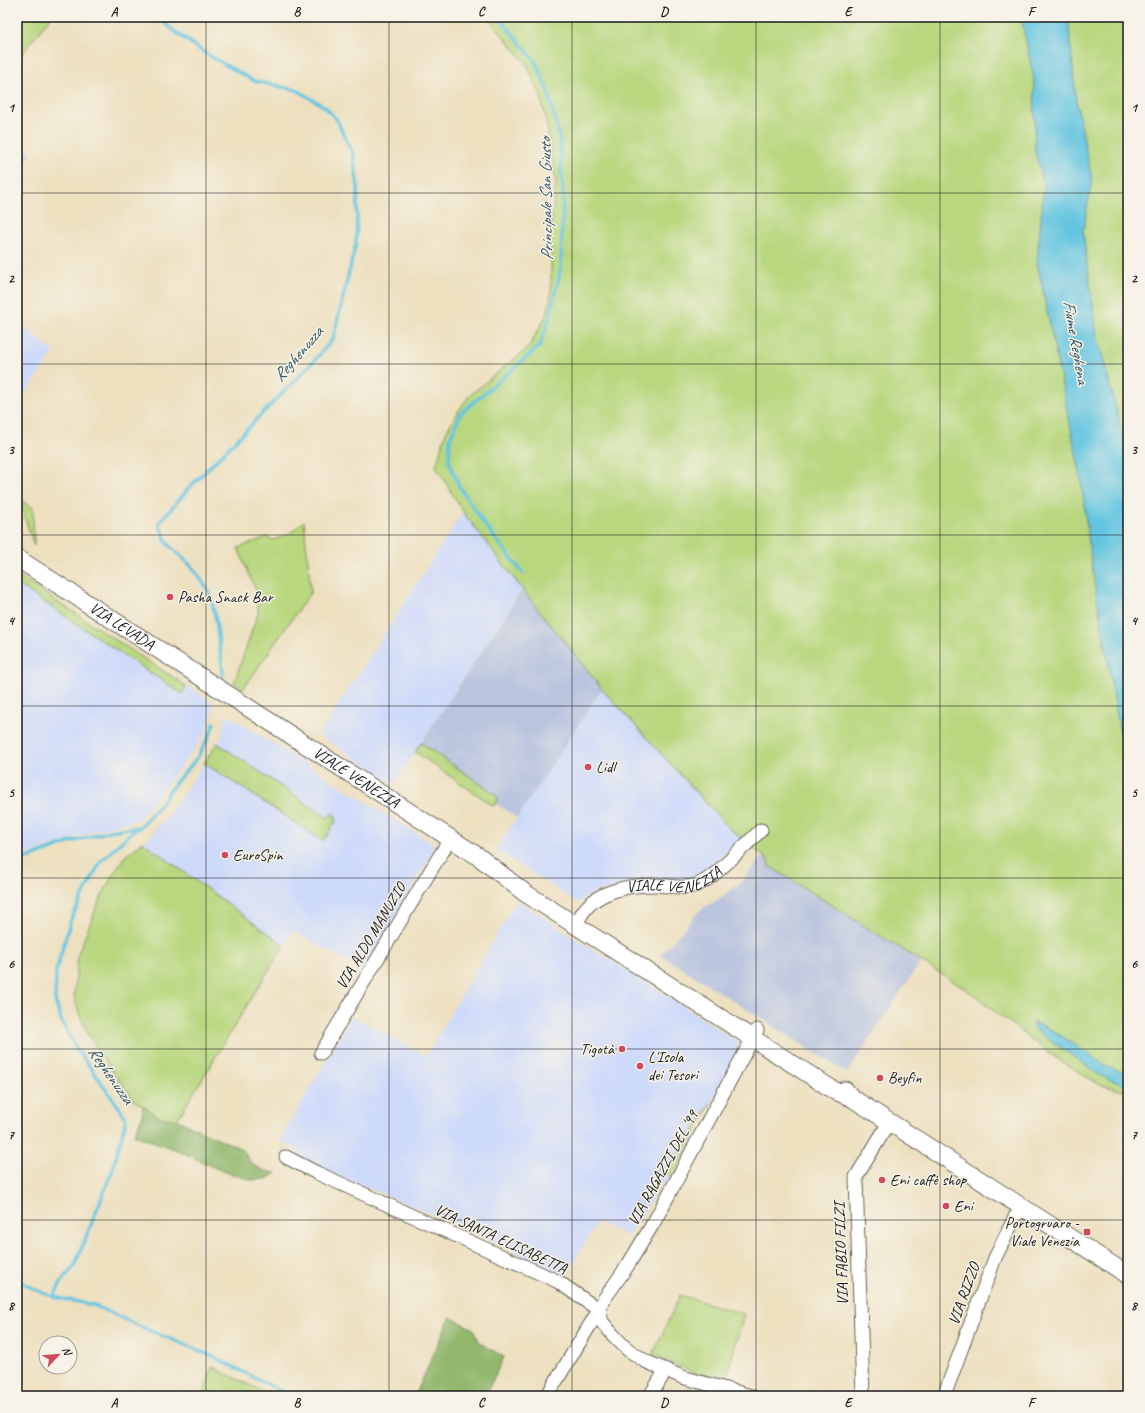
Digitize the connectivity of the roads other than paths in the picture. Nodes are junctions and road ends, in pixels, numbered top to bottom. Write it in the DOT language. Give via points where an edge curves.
graph roads {
  1 [pos="17,558"];
  2 [pos="227,694"];
  3 [pos="761,830"];
  4 [pos="451,838"];
  5 [pos="486,861"];
  6 [pos="554,912"];
  7 [pos="580,917"];
  8 [pos="592,936"];
  9 [pos="755,1035"];
  10 [pos="321,1053"];
  11 [pos="890,1121"];
  12 [pos="286,1157"];
  13 [pos="1023,1207"];
  14 [pos="1128,1275"];
  15 [pos="598,1310"];
  16 [pos="666,1370"];
  17 [pos="547,1396"];
  18 [pos="650,1396"];
  19 [pos="751,1396"];
  20 [pos="863,1396"];
  21 [pos="944,1396"];
  1 -- 2 [label="main road, VIA LEVADA"];
  2 -- 4 [label="main road, VIALE VENEZIA"];
  3 -- 7 [label="street, VIALE VENEZIA" via="714,875 700,884 688,887 652,885 610,892 592,902"];
  4 -- 5 [label="main road, VIALE VENEZIA"];
  4 -- 10 [label="street, VIA ALDO MANUZIO"];
  5 -- 6 [label="main road, VIALE VENEZIA" via="525,893"];
  5 -- 7 [label="main road, VIALE VENEZIA" via="529,884"];
  6 -- 7 [label="street, VIALE VENEZIA" via="562,911"];
  6 -- 8 [label="main road, VIALE VENEZIA"];
  7 -- 8 [label="street, VIALE VENEZIA"];
  7 -- 9 [label="main road, VIALE VENEZIA"];
  8 -- 9 [label="main road, VIALE VENEZIA"];
  9 -- 11 [label="main road, VIALE VENEZIA"];
  9 -- 15 [label="street, VIA RAGAZZI DEL '99" via="654,1222"];
  11 -- 13 [label="main road, VIALE VENEZIA"];
  11 -- 20 [label="street, VIA FABIO FILZI" via="856,1177"];
  12 -- 15 [label="street, VIA SANTA ELISABETTA" via="558,1282"];
  13 -- 14 [label="main road, VIALE VENEZIA"];
  13 -- 21 [label="street, VIA RIZZO" via="1015,1217 995,1258"];
  15 -- 16 [label="street, VIA SANTA ELISABETTA" via="602,1322 627,1349 644,1361"];
  15 -- 17 [label="street, VIA RAGAZZI DEL '99"];
  16 -- 18 [label="street"];
  16 -- 19 [label="street, VIA SANTA ELISABETTA"];
}
